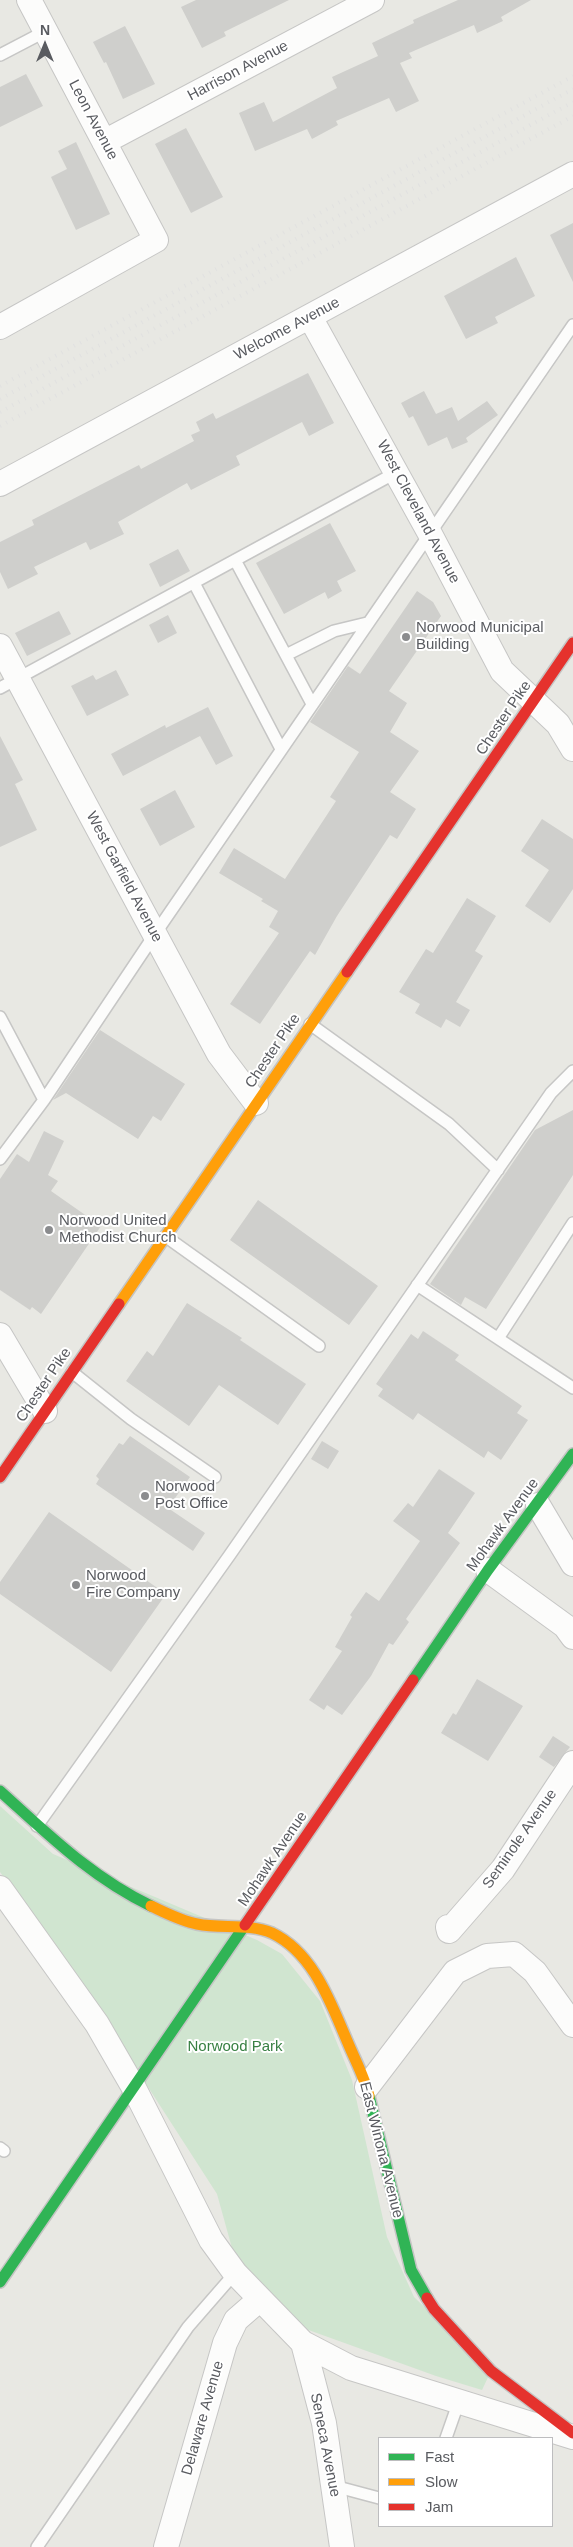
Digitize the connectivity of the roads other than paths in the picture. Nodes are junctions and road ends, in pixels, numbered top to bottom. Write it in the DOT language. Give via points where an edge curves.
graph roads {
  1 [pos="29,0"];
  2 [pos="372,0"];
  3 [pos="46,31"];
  4 [pos="0,55"];
  5 [pos="104,142"];
  6 [pos="573,174"];
  7 [pos="310,316"];
  8 [pos="573,325"];
  9 [pos="0,327"];
  10 [pos="397,472"];
  11 [pos="0,484"];
  12 [pos="429,532"];
  13 [pos="235,560"];
  14 [pos="194,583"];
  15 [pos="367,623"];
  16 [pos="573,643"];
  17 [pos="0,646"];
  18 [pos="286,654"];
  19 [pos="9,684"];
  20 [pos="533,702"];
  21 [pos="312,704"];
  22 [pos="281,749"];
  23 [pos="573,749"];
  24 [pos="155,934"];
  25 [pos="0,1017"];
  26 [pos="310,1024"];
  27 [pos="573,1071"];
  28 [pos="44,1100"];
  29 [pos="256,1104"];
  30 [pos="0,1159"];
  31 [pos="498,1170"];
  32 [pos="573,1223"];
  33 [pos="165,1236"];
  34 [pos="418,1285"];
  35 [pos="0,1336"];
  36 [pos="499,1337"];
  37 [pos="320,1346"];
  38 [pos="72,1372"];
  39 [pos="573,1388"];
  40 [pos="45,1411"];
  41 [pos="573,1454"];
  42 [pos="0,1477"];
  43 [pos="215,1477"];
  44 [pos="538,1505"];
  45 [pos="573,1564"];
  46 [pos="488,1570"];
  47 [pos="573,1637"];
  48 [pos="573,1763"];
  49 [pos="0,1791"];
  50 [pos="37,1826"];
  51 [pos="0,1888"];
  52 [pos="244,1927"];
  53 [pos="448,1927"];
  54 [pos="573,2025"];
  55 [pos="367,2086"];
  56 [pos="134,2088"];
  57 [pos="235,2273"];
  58 [pos="0,2282"];
  59 [pos="259,2300"];
  60 [pos="303,2343"];
  61 [pos="459,2401"];
  62 [pos="573,2433"];
  63 [pos="446,2437"];
  64 [pos="573,2437"];
  65 [pos="334,2486"];
  66 [pos="378,2498"];
  67 [pos="37,2547"];
  68 [pos="166,2547"];
  69 [pos="342,2547"];
  1 -- 3 [label="street, Leon Avenue"];
  2 -- 5 [label="street, Harrison Avenue"];
  3 -- 4 [label="lane"];
  3 -- 5 [label="street, Leon Avenue"];
  5 -- 9 [label="street, Leon Avenue" via="156,240"];
  6 -- 7 [label="street, Welcome Avenue"];
  7 -- 10 [label="street, West Cleveland Avenue"];
  7 -- 11 [label="street, Welcome Avenue"];
  8 -- 12 [label="lane"];
  10 -- 12 [label="street, West Cleveland Avenue"];
  10 -- 13 [label="lane"];
  12 -- 15 [label="lane"];
  12 -- 20 [label="street, West Cleveland Avenue" via="502,671"];
  13 -- 14 [label="lane"];
  13 -- 18 [label="lane"];
  14 -- 19 [label="lane"];
  14 -- 22 [label="lane"];
  15 -- 18 [label="lane" via="334,631"];
  15 -- 21 [label="lane"];
  16 -- 20 [label="street, Chester Pike"];
  17 -- 19 [label="street, West Garfield Avenue"];
  18 -- 21 [label="lane"];
  19 -- 24 [label="street, West Garfield Avenue"];
  20 -- 23 [label="street, West Cleveland Avenue" via="558,724"];
  20 -- 26 [label="street, Chester Pike"];
  21 -- 22 [label="lane"];
  22 -- 24 [label="lane"];
  24 -- 28 [label="lane"];
  24 -- 29 [label="street, West Garfield Avenue" via="219,1054"];
  25 -- 28 [label="lane"];
  26 -- 29 [label="street, Chester Pike"];
  26 -- 31 [label="lane" via="449,1124"];
  27 -- 31 [label="lane" via="551,1093"];
  28 -- 30 [label="lane"];
  29 -- 33 [label="street, Chester Pike"];
  31 -- 34 [label="lane"];
  32 -- 36 [label="lane"];
  33 -- 37 [label="lane"];
  33 -- 38 [label="street, Chester Pike"];
  34 -- 36 [label="lane"];
  34 -- 50 [label="lane"];
  35 -- 40 [label="street"];
  36 -- 39 [label="lane"];
  38 -- 40 [label="street, Chester Pike"];
  38 -- 43 [label="lane" via="131,1419"];
  40 -- 42 [label="street, Chester Pike"];
  41 -- 44 [label="street, Mohawk Avenue"];
  44 -- 45 [label="street"];
  44 -- 46 [label="street, Mohawk Avenue"];
  46 -- 47 [label="street" via="565,1626"];
  46 -- 52 [label="street, Mohawk Avenue"];
  48 -- 53 [label="street, Seminole Avenue" via="503,1868 449,1932"];
  49 -- 50 [label="street, East Winona Avenue"];
  50 -- 52 [label="street, East Winona Avenue" via="87,1868 156,1909 197,1924"];
  51 -- 56 [label="street" via="78,1995"];
  52 -- 55 [label="street, East Winona Avenue" via="277,1936 303,1958 326,1993"];
  52 -- 56 [label="street, Mohawk Avenue"];
  54 -- 55 [label="street" via="535,1972 514,1954 487,1956 455,1972"];
  55 -- 62 [label="street, East Winona Avenue" via="411,2270 430,2301 491,2371"];
  56 -- 57 [label="street" via="211,2240"];
  56 -- 58 [label="street, Mohawk Avenue"];
  57 -- 59 [label="street"];
  57 -- 67 [label="lane" via="188,2327"];
  59 -- 60 [label="street"];
  59 -- 68 [label="street, Delaware Avenue" via="236,2320 225,2343"];
  60 -- 61 [label="street" via="351,2368"];
  60 -- 65 [label="street, Seneca Avenue" via="324,2423"];
  61 -- 63 [label="lane"];
  61 -- 64 [label="street"];
  65 -- 66 [label="lane"];
  65 -- 69 [label="street, Seneca Avenue"];
}
